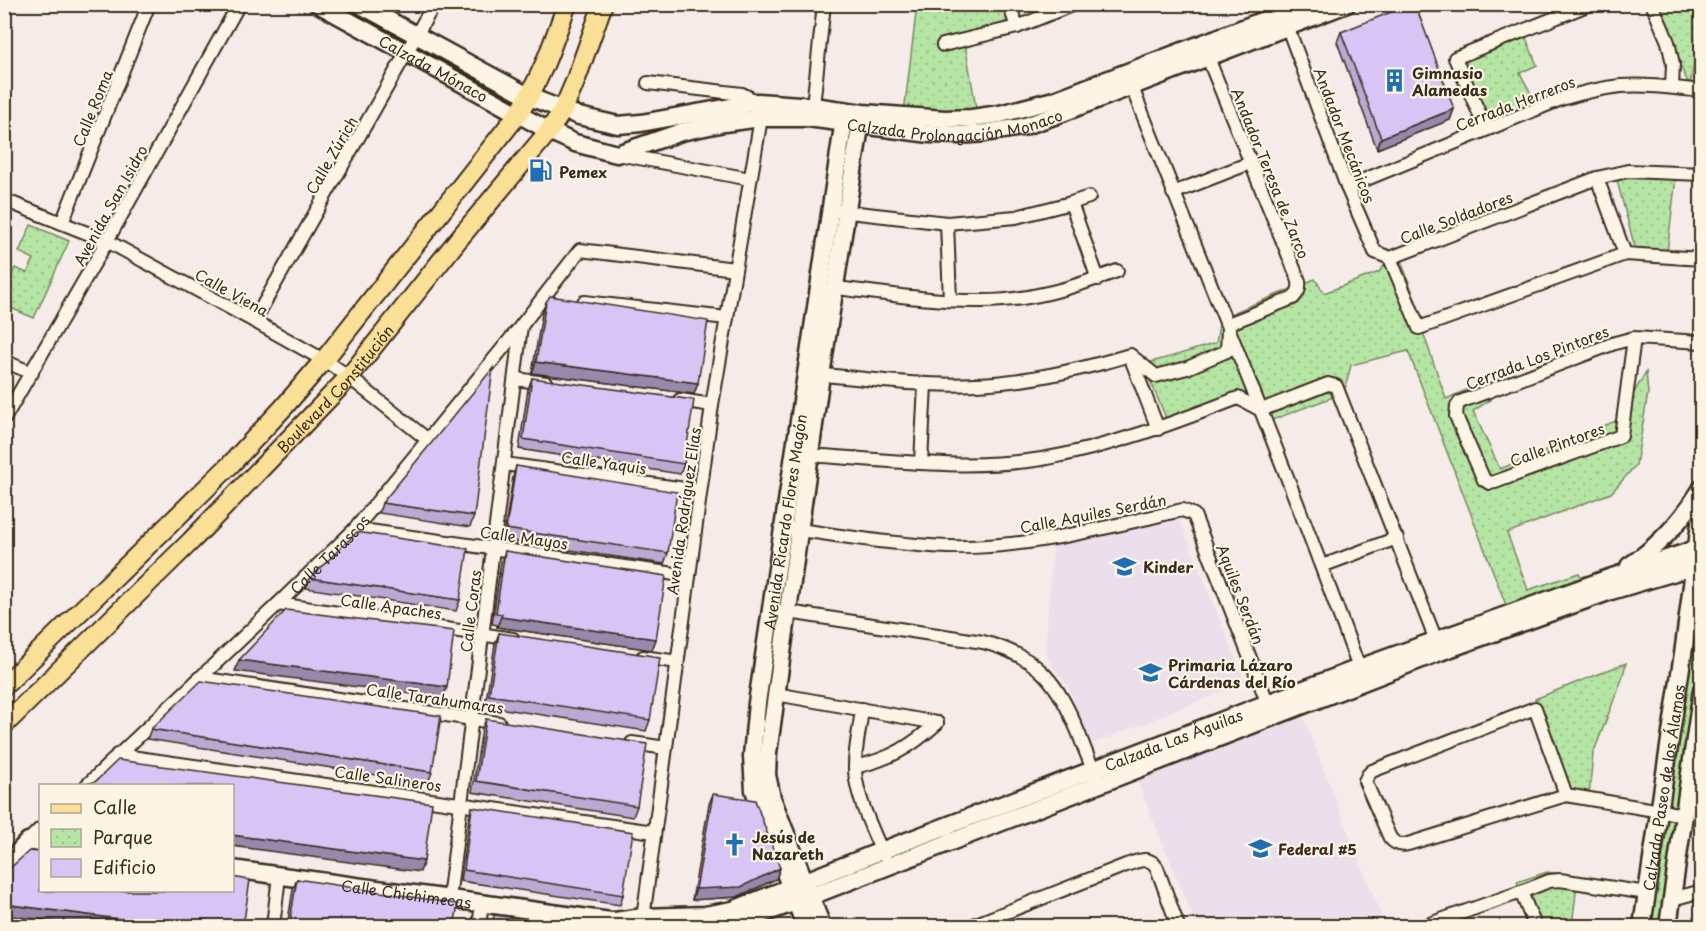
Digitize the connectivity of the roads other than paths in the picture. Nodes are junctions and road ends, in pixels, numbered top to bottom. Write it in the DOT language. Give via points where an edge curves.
graph roads {
  1 [pos="149,4"];
  2 [pos="238,4"];
  3 [pos="318,4"];
  4 [pos="359,4"];
  5 [pos="434,4"];
  6 [pos="567,4"];
  7 [pos="603,4"];
  8 [pos="824,4"];
  9 [pos="1009,4"];
  10 [pos="1074,4"];
  11 [pos="1306,4"];
  12 [pos="1347,4"];
  13 [pos="1590,4"];
  14 [pos="1652,4"];
  15 [pos="1283,15"];
  16 [pos="1017,27"];
  17 [pos="417,35"];
  18 [pos="943,45"];
  19 [pos="407,52"];
  20 [pos="1208,58"];
  21 [pos="1129,80"];
  22 [pos="648,82"];
  23 [pos="1672,87"];
  24 [pos="1701,92"];
  25 [pos="530,97"];
  26 [pos="563,110"];
  27 [pos="760,110"];
  28 [pos="811,112"];
  29 [pos="519,114"];
  30 [pos="853,117"];
  31 [pos="1486,129"];
  32 [pos="549,131"];
  33 [pos="617,154"];
  34 [pos="1250,163"];
  35 [pos="1701,174"];
  36 [pos="1597,178"];
  37 [pos="750,179"];
  38 [pos="1347,187"];
  39 [pos="1173,193"];
  40 [pos="1089,197"];
  41 [pos="4,200"];
  42 [pos="1071,203"];
  43 [pos="830,209"];
  44 [pos="847,212"];
  45 [pos="62,223"];
  46 [pos="947,223"];
  47 [pos="107,241"];
  48 [pos="1625,254"];
  49 [pos="1390,258"];
  50 [pos="1701,260"];
  51 [pos="735,269"];
  52 [pos="1117,271"];
  53 [pos="1098,279"];
  54 [pos="835,288"];
  55 [pos="556,299"];
  56 [pos="950,300"];
  57 [pos="727,318"];
  58 [pos="254,321"];
  59 [pos="1228,324"];
  60 [pos="522,326"];
  61 [pos="1634,338"];
  62 [pos="1701,342"];
  63 [pos="1130,355"];
  64 [pos="324,360"];
  65 [pos="4,361"];
  66 [pos="32,373"];
  67 [pos="813,374"];
  68 [pos="350,377"];
  69 [pos="515,379"];
  70 [pos="561,385"];
  71 [pos="925,385"];
  72 [pos="666,399"];
  73 [pos="712,405"];
  74 [pos="1457,406"];
  75 [pos="1261,410"];
  76 [pos="4,419"];
  77 [pos="1158,429"];
  78 [pos="428,440"];
  79 [pos="809,455"];
  80 [pos="921,462"];
  81 [pos="231,464"];
  82 [pos="504,464"];
  83 [pos="1701,488"];
  84 [pos="700,491"];
  85 [pos="1701,508"];
  86 [pos="1194,515"];
  87 [pos="355,529"];
  88 [pos="791,529"];
  89 [pos="1397,538"];
  90 [pos="191,541"];
  91 [pos="494,548"];
  92 [pos="1698,556"];
  93 [pos="1322,566"];
  94 [pos="689,576"];
  95 [pos="1609,578"];
  96 [pos="278,604"];
  97 [pos="779,610"];
  98 [pos="483,634"];
  99 [pos="528,641"];
  100 [pos="1439,646"];
  101 [pos="632,656"];
  102 [pos="678,662"];
  103 [pos="1359,668"];
  104 [pos="199,678"];
  105 [pos="4,686"];
  106 [pos="1701,690"];
  107 [pos="776,694"];
  108 [pos="862,709"];
  109 [pos="1270,710"];
  110 [pos="472,719"];
  111 [pos="506,724"];
  112 [pos="4,725"];
  113 [pos="620,741"];
  114 [pos="666,748"];
  115 [pos="117,755"];
  116 [pos="855,766"];
  117 [pos="1095,777"];
  118 [pos="88,784"];
  119 [pos="1695,784"];
  120 [pos="1566,795"];
  121 [pos="461,804"];
  122 [pos="1659,811"];
  123 [pos="1684,815"];
  124 [pos="654,832"];
  125 [pos="36,838"];
  126 [pos="885,858"];
  127 [pos="4,868"];
  128 [pos="234,869"];
  129 [pos="279,876"];
  130 [pos="1701,891"];
  131 [pos="800,892"];
  132 [pos="1521,892"];
  133 [pos="1647,893"];
  134 [pos="449,899"];
  135 [pos="1672,899"];
  136 [pos="482,904"];
  137 [pos="641,923"];
  138 [pos="973,926"];
  139 [pos="273,927"];
  140 [pos="479,927"];
  141 [pos="728,927"];
  142 [pos="805,927"];
  143 [pos="822,927"];
  144 [pos="1178,927"];
  145 [pos="1424,927"];
  146 [pos="1535,927"];
  147 [pos="1642,927"];
  148 [pos="1668,927"];
  1 -- 45 [label="street, Calle Roma"];
  2 -- 47 [label="street, Avenida San Isidro"];
  3 -- 19 [label="street, Calzada Mónaco"];
  4 -- 17 [label="street, Calzada Mónaco"];
  5 -- 17 [label="street, Calle Zúrich"];
  6 -- 25 [label="main road, Boulevard Constitución"];
  7 -- 26 [label="main road, Boulevard Constitución"];
  8 -- 28 [label="street"];
  9 -- 16 [label="street"];
  10 -- 16 [label="street"];
  11 -- 15 [label="street, Calzada Prolongación Monaco"];
  12 -- 15 [label="street, Calzada Prolongación Monaco"];
  13 -- 31 [label="street" via="1455,58"];
  14 -- 23 [label="street" via="1668,42 1673,64"];
  15 -- 20 [label="street, Calzada Prolongación Monaco"];
  15 -- 21 [label="street, Calzada Prolongación Monaco"];
  15 -- 38 [label="street, Andador Mecánicos"];
  16 -- 18 [label="street"];
  17 -- 19 [label="street, Calle Zúrich"];
  17 -- 25 [label="street, Calzada Mónaco"];
  19 -- 29 [label="street, Calzada Mónaco"];
  19 -- 58 [label="street, Calle Zúrich"];
  20 -- 21 [label="street, Calzada Prolongación Monaco"];
  20 -- 34 [label="street, Andador Teresa de Zarco"];
  21 -- 30 [label="street, Calzada Prolongación Monaco" via="972,118"];
  21 -- 39 [label="street"];
  22 -- 27 [label="street" via="742,94"];
  23 -- 24 [label="street, Cerrada Herreros"];
  23 -- 31 [label="street, Cerrada Herreros" via="1623,86 1591,91"];
  25 -- 26 [label="street, Calzada Mónaco"];
  25 -- 29 [label="main road, Boulevard Constitución"];
  26 -- 27 [label="street, Calzada Prolongación Monaco" via="618,125"];
  26 -- 32 [label="main road, Boulevard Constitución"];
  27 -- 28 [label="street, Calzada Prolongación Monaco"];
  27 -- 33 [label="street, Calzada Prolongación Monaco"];
  27 -- 37 [label="street, Avenida Rodríguez Elías"];
  28 -- 30 [label="street, Calzada Prolongación Monaco"];
  29 -- 32 [label="street, Calzada Mónaco"];
  29 -- 64 [label="main road, Boulevard Constitución"];
  30 -- 43 [label="street, Avenida Ricardo Flores Magón"];
  30 -- 44 [label="street, Avenida Ricardo Flores Magón"];
  31 -- 38 [label="street, Cerrada Herreros"];
  32 -- 33 [label="street" via="575,143"];
  32 -- 68 [label="main road, Boulevard Constitución"];
  33 -- 37 [label="street"];
  34 -- 39 [label="street"];
  34 -- 59 [label="street, Andador Teresa de Zarco" via="1299,281 1299,290 1293,298"];
  35 -- 36 [label="street, Calle Soldadores" via="1628,171"];
  36 -- 48 [label="street"];
  36 -- 49 [label="street, Calle Soldadores"];
  37 -- 51 [label="street, Avenida Rodríguez Elías"];
  38 -- 49 [label="street, Andador Mecánicos" via="1376,252"];
  39 -- 59 [label="street"];
  40 -- 42 [label="street"];
  41 -- 45 [label="street, Calle Viena"];
  42 -- 46 [label="street" via="1016,217"];
  42 -- 53 [label="street"];
  43 -- 44 [label="street"];
  43 -- 67 [label="street, Avenida Ricardo Flores Magón"];
  44 -- 46 [label="street"];
  44 -- 54 [label="street, Avenida Ricardo Flores Magón"];
  45 -- 47 [label="street, Calle Viena"];
  46 -- 56 [label="street"];
  47 -- 58 [label="street, Calle Viena"];
  47 -- 66 [label="street, Avenida San Isidro"];
  48 -- 49 [label="street, Calle Soldadores" via="1419,328"];
  48 -- 50 [label="street, Calle Soldadores"];
  51 -- 55 [label="street, Calle Tarascos" via="580,250"];
  51 -- 57 [label="street, Avenida Rodríguez Elías"];
  52 -- 53 [label="street"];
  53 -- 56 [label="street" via="1021,298"];
  54 -- 56 [label="street"];
  54 -- 67 [label="street, Avenida Ricardo Flores Magón"];
  55 -- 57 [label="street"];
  55 -- 60 [label="street, Calle Tarascos"];
  57 -- 73 [label="street, Avenida Rodríguez Elías"];
  58 -- 64 [label="street, Calle Viena"];
  59 -- 63 [label="street" via="1227,351 1187,368 1156,376"];
  59 -- 75 [label="street"];
  60 -- 69 [label="street, Calle Coras"];
  60 -- 78 [label="street, Calle Tarascos"];
  61 -- 62 [label="street, Cerrada Los Pintores"];
  61 -- 74 [label="street, Cerrada Los Pintores" via="1476,395"];
  61 -- 74 [label="street, Calle Pintores" via="1621,436 1490,483 1481,475 1456,416"];
  63 -- 71 [label="street" via="1029,379"];
  63 -- 77 [label="street"];
  64 -- 68 [label="street, Calle Viena"];
  64 -- 81 [label="main road, Boulevard Constitución"];
  65 -- 66 [label="street"];
  66 -- 76 [label="street, Avenida San Isidro"];
  67 -- 71 [label="street"];
  67 -- 79 [label="street, Avenida Ricardo Flores Magón"];
  67 -- 88 [label="street, Avenida Ricardo Flores Magón"];
  68 -- 78 [label="street, Calle Viena"];
  68 -- 90 [label="main road, Boulevard Constitución"];
  69 -- 70 [label="street"];
  69 -- 82 [label="street, Calle Coras"];
  71 -- 80 [label="street"];
  72 -- 73 [label="street"];
  73 -- 84 [label="street, Avenida Rodríguez Elías"];
  75 -- 77 [label="street" via="1238,398"];
  75 -- 89 [label="street" via="1328,384 1336,386"];
  75 -- 93 [label="street"];
  77 -- 80 [label="street" via="1100,447 1040,459 979,464"];
  78 -- 87 [label="street, Calle Tarascos"];
  79 -- 80 [label="street"];
  79 -- 88 [label="street, Avenida Ricardo Flores Magón"];
  81 -- 90 [label="main road" via="182,524 182,532"];
  81 -- 105 [label="main road, Boulevard Constitución"];
  82 -- 84 [label="street, Calle Yaquis"];
  82 -- 91 [label="street, Calle Coras"];
  83 -- 95 [label="street" via="1690,507 1653,547"];
  84 -- 94 [label="street, Avenida Rodríguez Elías"];
  85 -- 92 [label="street, Calzada Paseo de los Álamos"];
  86 -- 88 [label="street, Calle Aquiles Serdán" via="1184,510 1070,536 949,547"];
  86 -- 109 [label="street, Aquiles Serdán"];
  87 -- 91 [label="street, Calle Mayos"];
  87 -- 96 [label="street, Calle Tarascos"];
  88 -- 97 [label="street, Avenida Ricardo Flores Magón"];
  89 -- 93 [label="street"];
  89 -- 100 [label="street"];
  90 -- 112 [label="main road, Boulevard Constitución"];
  91 -- 94 [label="street, Calle Mayos"];
  91 -- 98 [label="street, Calle Coras"];
  92 -- 95 [label="street, Calzada Las Águilas"];
  92 -- 100 [label="street, Calzada Las Águilas" via="1611,591"];
  92 -- 122 [label="street, Calzada Paseo de los Álamos"];
  93 -- 103 [label="street"];
  94 -- 102 [label="street, Avenida Rodríguez Elías"];
  95 -- 100 [label="street, Calzada Las Águilas"];
  96 -- 98 [label="street, Calle Apaches"];
  96 -- 104 [label="street, Calle Tarascos"];
  97 -- 107 [label="street, Avenida Ricardo Flores Magón"];
  97 -- 117 [label="street" via="983,642 1025,658 1058,689"];
  97 -- 131 [label="street, Avenida Ricardo Flores Magón" via="757,703 752,773 754,789"];
  98 -- 99 [label="street, Calle Apaches"];
  98 -- 110 [label="street, Calle Coras"];
  100 -- 103 [label="street, Calzada Las Águilas"];
  100 -- 109 [label="street, Calzada Las Águilas"];
  101 -- 102 [label="street"];
  102 -- 114 [label="street, Avenida Rodríguez Elías"];
  103 -- 109 [label="street, Calzada Las Águilas"];
  104 -- 110 [label="street, Calle Tarahumaras"];
  104 -- 115 [label="street, Calle Tarascos"];
  106 -- 119 [label="street, Calzada Paseo de los Álamos"];
  107 -- 108 [label="street"];
  107 -- 131 [label="street, Avenida Ricardo Flores Magón" via="767,774"];
  108 -- 116 [label="street"];
  108 -- 116 [label="street" via="937,723 899,752"];
  109 -- 117 [label="street, Calzada Las Águilas"];
  110 -- 111 [label="street, Calle Tarahumaras"];
  110 -- 121 [label="street, Calle Coras"];
  113 -- 114 [label="street"];
  114 -- 124 [label="street, Avenida Rodríguez Elías"];
  115 -- 118 [label="street, Calle Tarascos"];
  115 -- 121 [label="street, Calle Salineros"];
  116 -- 126 [label="street" via="856,783"];
  117 -- 126 [label="street, Calzada Las Águilas"];
  119 -- 123 [label="street, Calzada Paseo de los Álamos"];
  120 -- 120 [label="street" via="1404,845 1390,838 1365,781 1372,771 1535,708"];
  120 -- 122 [label="street"];
  121 -- 124 [label="street, Calle Salineros"];
  121 -- 134 [label="street, Calle Coras"];
  122 -- 123 [label="street"];
  122 -- 133 [label="street, Calzada Paseo de los Álamos"];
  123 -- 135 [label="street, Calzada Paseo de los Álamos"];
  124 -- 137 [label="street, Avenida Rodríguez Elías"];
  125 -- 127 [label="street"];
  126 -- 131 [label="street, Calzada Las Águilas"];
  128 -- 129 [label="street, Calle Chichimecas"];
  129 -- 134 [label="street, Calle Chichimecas"];
  129 -- 139 [label="street"];
  130 -- 135 [label="street"];
  131 -- 137 [label="street, Calzada Las Águilas" via="718,913"];
  131 -- 141 [label="street, Calzada Las Águilas"];
  131 -- 142 [label="street, Avenida Ricardo Flores Magón"];
  131 -- 143 [label="street, Avenida Ricardo Flores Magón"];
  132 -- 133 [label="street" via="1549,880 1560,880"];
  132 -- 145 [label="street"];
  132 -- 146 [label="street"];
  133 -- 147 [label="street, Calzada Paseo de los Álamos"];
  134 -- 136 [label="street, Calle Chichimecas"];
  135 -- 148 [label="street, Calzada Paseo de los Álamos"];
  136 -- 137 [label="street, Calle Chichimecas"];
  136 -- 140 [label="street"];
  138 -- 144 [label="street" via="1145,859 1157,868"];
}
